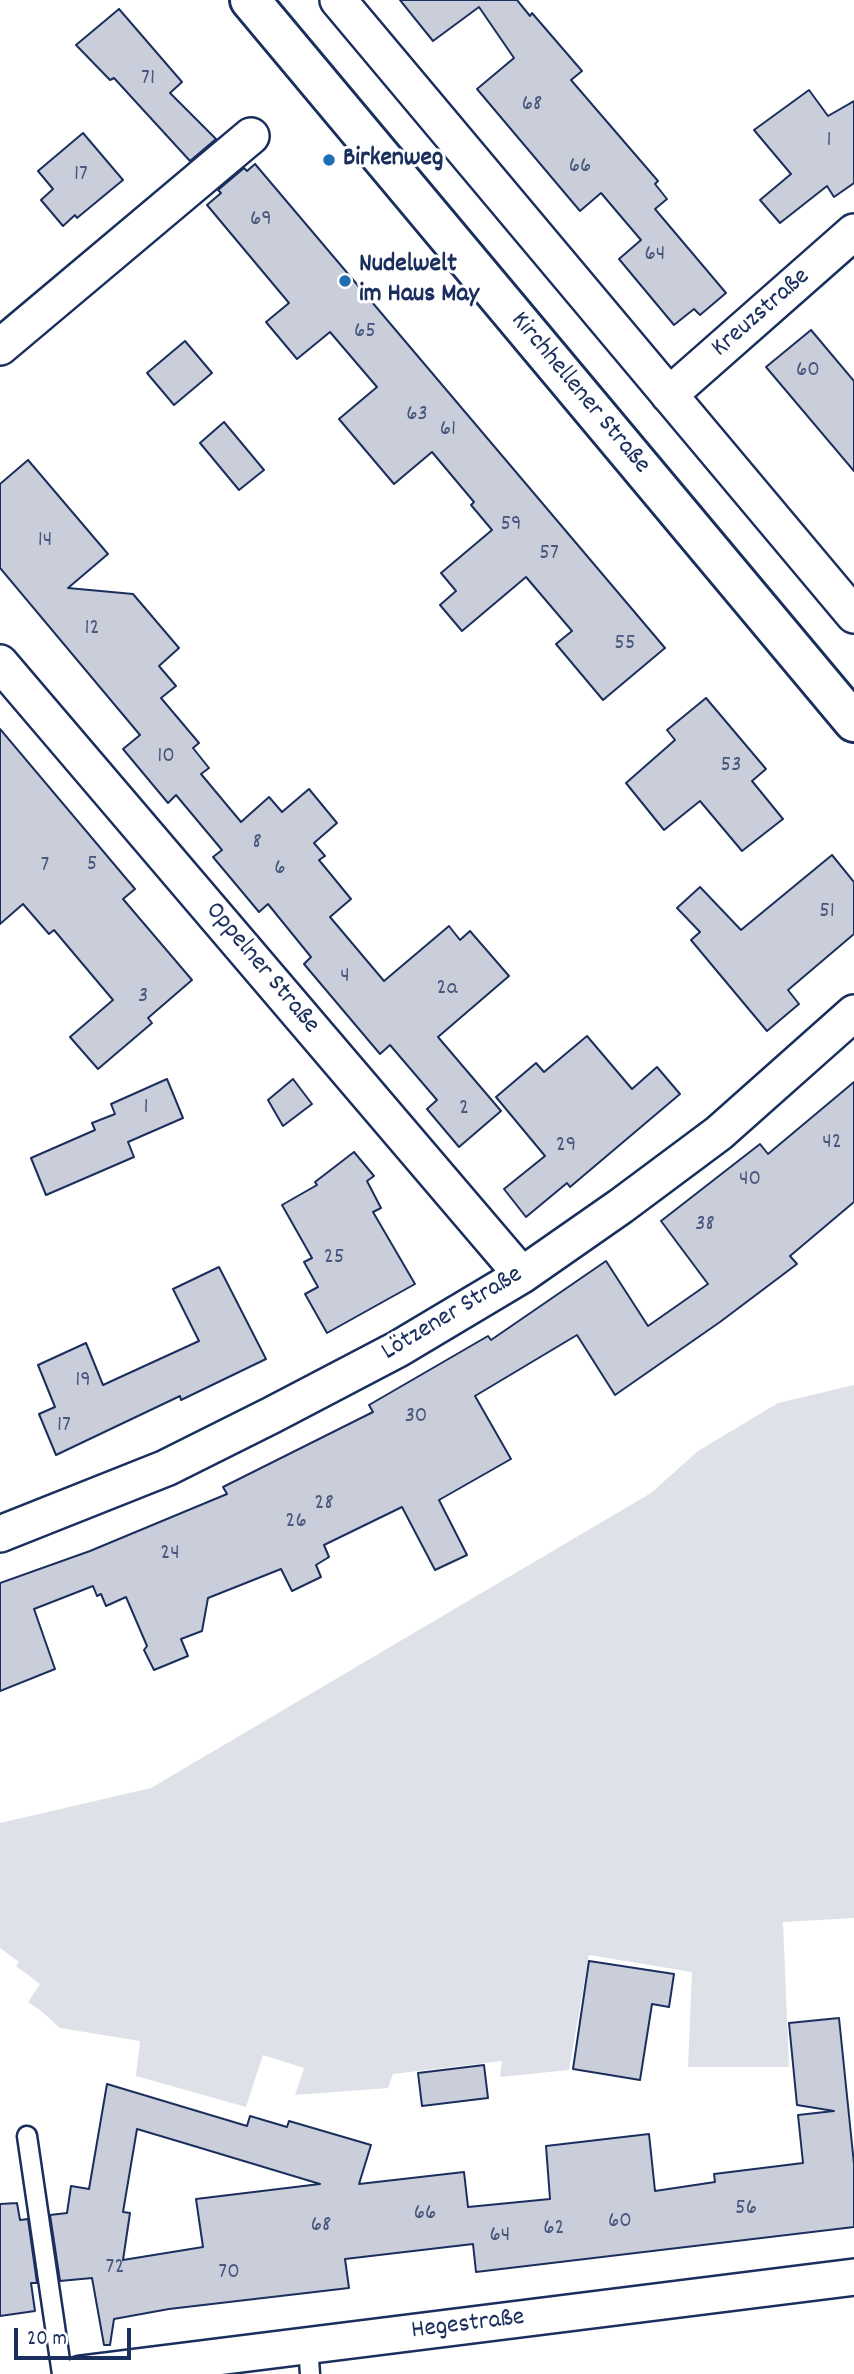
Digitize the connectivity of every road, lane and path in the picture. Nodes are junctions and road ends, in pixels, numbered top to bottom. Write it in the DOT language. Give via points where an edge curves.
graph roads {
  1 [pos="250,0"];
  2 [pos="338,0"];
  3 [pos="251,136"];
  4 [pos="854,232"];
  5 [pos="0,348"];
  6 [pos="670,395"];
  7 [pos="854,615"];
  8 [pos="0,663"];
  9 [pos="854,722"];
  10 [pos="854,1013"];
  11 [pos="522,1275"];
  12 [pos="0,1534"];
  13 [pos="27,2136"];
  14 [pos="854,2277"];
  15 [pos="309,2360"];
  16 [pos="62,2374"];
  17 [pos="81,2374"];
  1 -- 9 [label="main road, Kirchhellener Straße"];
  2 -- 6 [label="street"];
  3 -- 5 [label="street"];
  4 -- 6 [label="street, Kreuzstraße"];
  6 -- 7 [label="street"];
  8 -- 11 [label="street, Oppelner Straße"];
  10 -- 11 [label="street, Lötzener Straße" via="719,1133"];
  11 -- 12 [label="street, Lötzener Straße" via="398,1349 261,1421 166,1468"];
  13 -- 16 [label="lane"];
  14 -- 15 [label="street, Hegestraße"];
  15 -- 17 [label="street, Hegestraße"];
}
